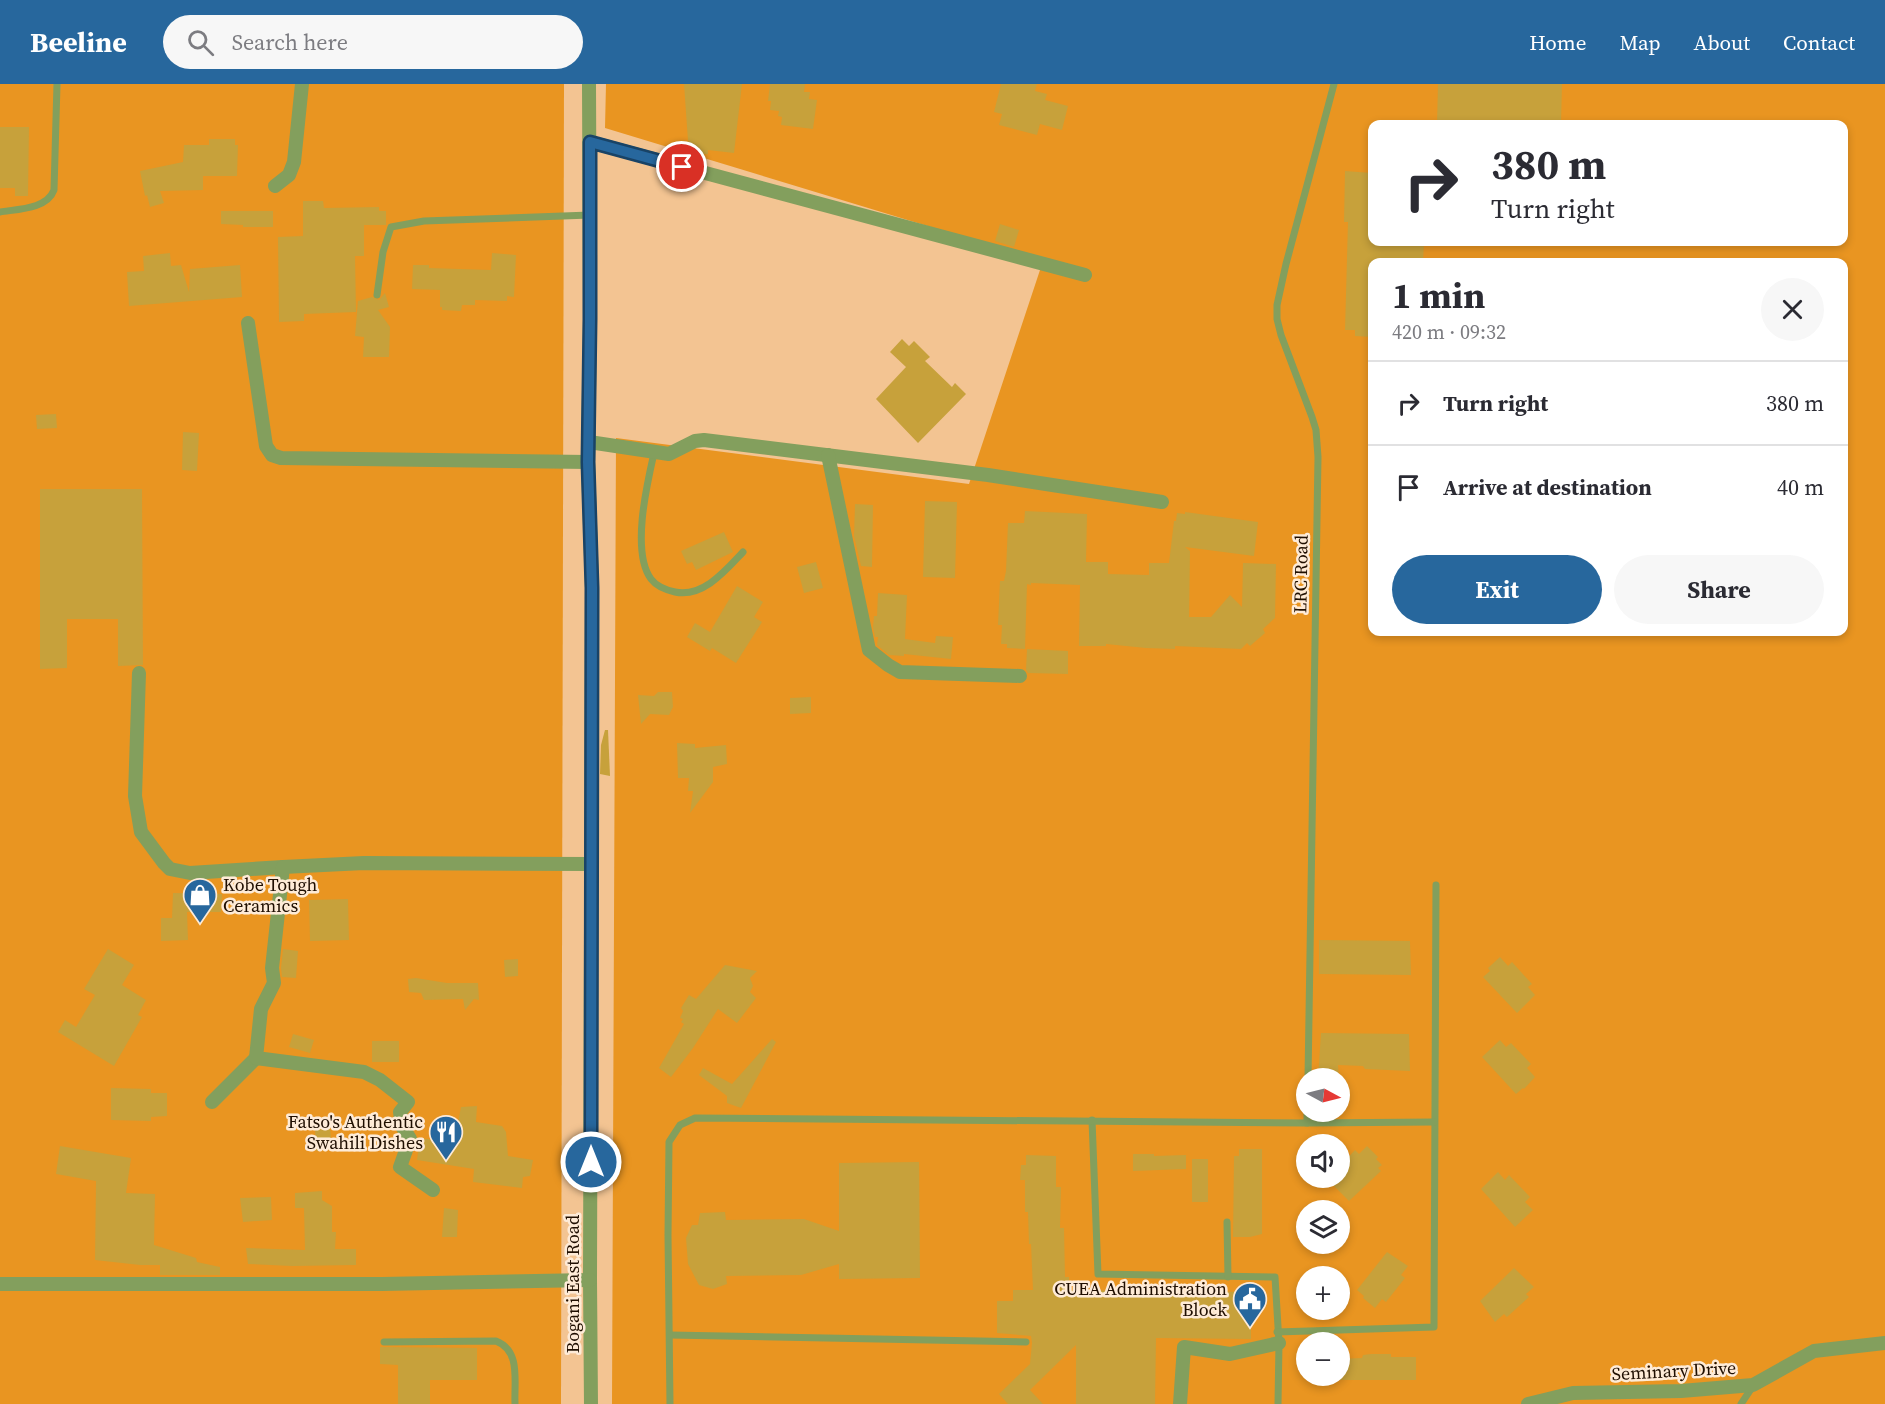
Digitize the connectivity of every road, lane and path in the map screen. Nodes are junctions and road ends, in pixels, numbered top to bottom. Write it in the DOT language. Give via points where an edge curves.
graph roads {
  1 [pos="57,84"];
  2 [pos="302,84"];
  3 [pos="589,84"];
  4 [pos="1334,84"];
  5 [pos="590,142"];
  6 [pos="275,186"];
  7 [pos="0,212"];
  8 [pos="590,215"];
  9 [pos="1085,275"];
  10 [pos="377,295"];
  11 [pos="248,323"];
  12 [pos="589,442"];
  13 [pos="654,453"];
  14 [pos="828,455"];
  15 [pos="588,462"];
  16 [pos="1162,502"];
  17 [pos="743,552"];
  18 [pos="139,673"];
  19 [pos="1020,676"];
  20 [pos="592,864"];
  21 [pos="283,867"];
  22 [pos="1436,885"];
  23 [pos="256,1058"];
  24 [pos="1308,1068"];
  25 [pos="212,1102"];
  26 [pos="1092,1120"];
  27 [pos="1434,1122"];
  28 [pos="1307,1123"];
  29 [pos="433,1190"];
  30 [pos="1227,1222"];
  31 [pos="1228,1277"];
  32 [pos="590,1280"];
  33 [pos="0,1284"];
  34 [pos="670,1335"];
  35 [pos="1278,1338"];
  36 [pos="384,1342"];
  37 [pos="1026,1342"];
  38 [pos="1885,1343"];
  39 [pos="1754,1385"];
  40 [pos="1570,1399"];
  41 [pos="515,1404"];
  42 [pos="591,1404"];
  43 [pos="670,1404"];
  44 [pos="1180,1404"];
  45 [pos="1278,1404"];
  46 [pos="1528,1404"];
  47 [pos="1741,1404"];
  1 -- 7 [label="lane" via="52,196 40,204"];
  2 -- 6 [label="street" via="294,162 289,175"];
  3 -- 5 [label="street, Bogani East Road"];
  4 -- 24 [label="lane, LRC Road" via="1277,305 1281,335 1316,430 1318,457"];
  5 -- 8 [label="street, Bogani East Road"];
  5 -- 9 [label="street"];
  8 -- 10 [label="lane" via="424,220 390,227"];
  8 -- 12 [label="street, Bogani East Road"];
  11 -- 15 [label="street" via="266,446 272,455"];
  12 -- 13 [label="street"];
  12 -- 15 [label="street, Bogani East Road"];
  13 -- 14 [label="street" via="673,453 704,440"];
  13 -- 17 [label="lane" via="641,530 644,562 651,579 663,589 681,593 701,590"];
  14 -- 16 [label="street"];
  14 -- 19 [label="street" via="869,650 900,672"];
  15 -- 20 [label="street, Bogani East Road"];
  18 -- 21 [label="street" via="135,796 141,832 164,863 170,869 190,873"];
  20 -- 21 [label="street" via="364,863"];
  20 -- 32 [label="street, Bogani East Road"];
  21 -- 23 [label="street" via="272,968 274,983 261,1009"];
  22 -- 27 [label="lane"];
  23 -- 25 [label="street"];
  23 -- 29 [label="street" via="364,1072 380,1080 408,1102 400,1112 410,1139 400,1167"];
  26 -- 28 [label="lane"];
  26 -- 31 [label="lane" via="1098,1274"];
  26 -- 34 [label="lane" via="695,1118 680,1125 669,1142"];
  27 -- 28 [label="lane"];
  27 -- 35 [label="lane" via="1434,1327"];
  30 -- 31 [label="lane"];
  31 -- 35 [label="lane" via="1275,1277"];
  32 -- 33 [label="street"];
  32 -- 42 [label="street, Bogani East Road"];
  34 -- 37 [label="lane"];
  34 -- 43 [label="lane"];
  35 -- 44 [label="street" via="1230,1354 1184,1347"];
  35 -- 45 [label="lane"];
  36 -- 41 [label="lane" via="505,1344 514,1362"];
  38 -- 39 [label="street, Seminary Drive" via="1814,1351"];
  39 -- 40 [label="street, Seminary Drive"];
  39 -- 47 [label="lane"];
  40 -- 46 [label="street, Seminary Drive"];
}
